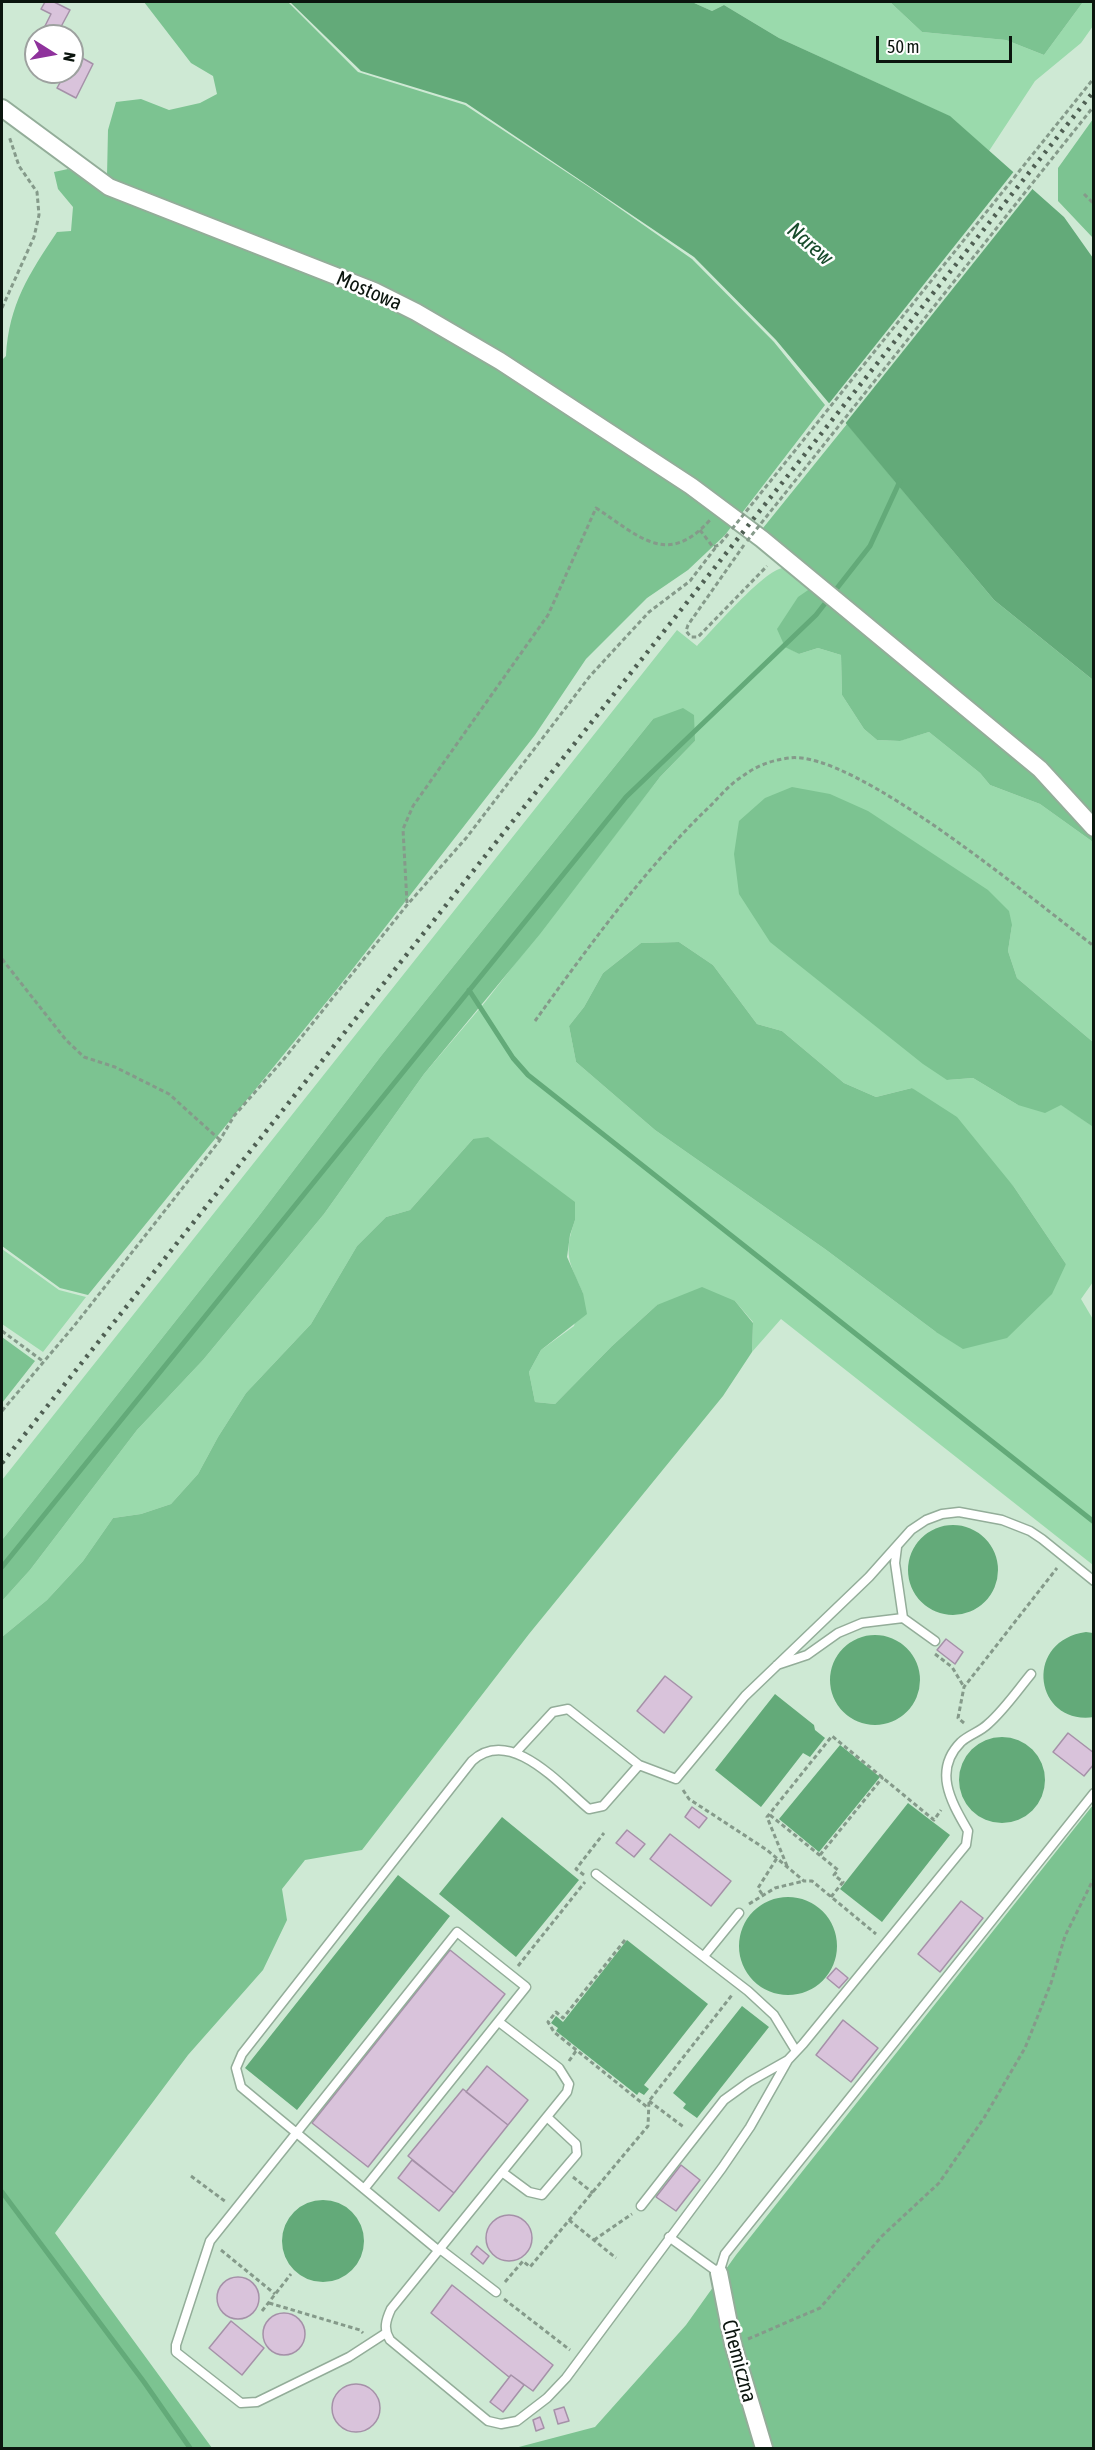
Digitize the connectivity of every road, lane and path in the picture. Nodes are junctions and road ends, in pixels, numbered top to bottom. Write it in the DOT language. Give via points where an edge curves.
graph roads {
  1 [pos="1094,78"];
  2 [pos="1094,106"];
  3 [pos="2,108"];
  4 [pos="16,119"];
  5 [pos="1084,194"];
  6 [pos="1094,204"];
  7 [pos="2,308"];
  8 [pos="720,508"];
  9 [pos="700,530"];
  10 [pos="716,547"];
  11 [pos="779,553"];
  12 [pos="1094,828"];
  13 [pos="407,905"];
  14 [pos="1094,946"];
  15 [pos="2,959"];
  16 [pos="535,1021"];
  17 [pos="220,1140"];
  18 [pos="2,1331"];
  19 [pos="44,1362"];
  20 [pos="2,1411"];
  21 [pos="897,1547"];
  22 [pos="1066,1557"];
  23 [pos="1094,1581"];
  24 [pos="903,1618"];
  25 [pos="935,1641"];
  26 [pos="776,1666"];
  27 [pos="1031,1674"];
  28 [pos="964,1687"];
  29 [pos="975,1732"];
  30 [pos="517,1751"];
  31 [pos="639,1765"];
  32 [pos="883,1777"];
  33 [pos="676,1779"];
  34 [pos="1094,1792"];
  35 [pos="950,1800"];
  36 [pos="770,1815"];
  37 [pos="604,1833"];
  38 [pos="820,1855"];
  39 [pos="777,1858"];
  40 [pos="787,1866"];
  41 [pos="596,1874"];
  42 [pos="1094,1878"];
  43 [pos="804,1881"];
  44 [pos="762,1894"];
  45 [pos="831,1897"];
  46 [pos="739,1913"];
  47 [pos="625,1940"];
  48 [pos="886,1942"];
  49 [pos="704,1956"];
  50 [pos="511,1975"];
  51 [pos="741,1984"];
  52 [pos="499,2022"];
  53 [pos="796,2051"];
  54 [pos="788,2060"];
  55 [pos="649,2101"];
  56 [pos="647,2107"];
  57 [pos="547,2116"];
  58 [pos="295,2132"];
  59 [pos="696,2136"];
  60 [pos="565,2170"];
  61 [pos="502,2172"];
  62 [pos="192,2175"];
  63 [pos="364,2189"];
  64 [pos="593,2193"];
  65 [pos="641,2206"];
  66 [pos="235,2209"];
  67 [pos="569,2220"];
  68 [pos="669,2237"];
  69 [pos="594,2240"];
  70 [pos="210,2241"];
  71 [pos="440,2250"];
  72 [pos="616,2258"];
  73 [pos="719,2273"];
  74 [pos="291,2274"];
  75 [pos="496,2292"];
  76 [pos="275,2294"];
  77 [pos="269,2302"];
  78 [pos="262,2311"];
  79 [pos="386,2333"];
  80 [pos="371,2342"];
  81 [pos="733,2344"];
  82 [pos="580,2358"];
  83 [pos="764,2448"];
  1 -- 10 [label="path, bridge"];
  2 -- 11 [label="path, bridge" via="747,541 688,625 690,637 698,637 711,626"];
  3 -- 4 [label="street, Mostowa"];
  4 -- 7 [label="path" via="8,133 19,166 38,192 39,215 34,237"];
  4 -- 8 [label="street, Mostowa" via="109,187 374,291 416,312 604,426"];
  5 -- 6 [label="path"];
  8 -- 9 [label="path"];
  8 -- 11 [label="street, Mostowa"];
  9 -- 10 [label="path" via="710,546"];
  9 -- 13 [label="path" via="674,546 651,542 596,508 549,615 413,806 403,829"];
  10 -- 13 [label="path" via="690,581 650,612 590,676 467,837"];
  11 -- 12 [label="street, Mostowa" via="1040,769"];
  13 -- 17 [label="path" via="234,1116"];
  14 -- 16 [label="path" via="899,802 834,765 790,757 764,764 741,777 680,835"];
  15 -- 17 [label="path" via="84,1057 116,1067 169,1094"];
  17 -- 19 [label="path"];
  18 -- 19 [label="path"];
  19 -- 20 [label="path"];
  21 -- 22 [label="lane" via="926,1520 959,1512 1002,1520 1030,1531"];
  21 -- 24 [label="lane" via="895,1563"];
  21 -- 26 [label="lane"];
  22 -- 23 [label="lane"];
  22 -- 28 [label="path"];
  24 -- 25 [label="lane"];
  24 -- 26 [label="lane" via="862,1623 838,1633 807,1655"];
  25 -- 28 [label="path" via="931,1651 952,1667"];
  26 -- 33 [label="lane" via="745,1696"];
  27 -- 29 [label="lane" via="990,1722"];
  28 -- 29 [label="path" via="958,1718"];
  29 -- 35 [label="lane" via="959,1744 948,1765 946,1788"];
  30 -- 31 [label="lane" via="553,1712 568,1709"];
  30 -- 31 [label="lane" via="589,1809 603,1806"];
  30 -- 58 [label="lane" via="494,1749 482,1752 472,1761 238,2060 236,2076 241,2087"];
  31 -- 33 [label="lane"];
  32 -- 35 [label="path" via="934,1820"];
  32 -- 36 [label="path" via="832,1736"];
  32 -- 38 [label="path"];
  33 -- 39 [label="path" via="689,1799"];
  34 -- 73 [label="lane" via="725,2254"];
  35 -- 48 [label="lane" via="968,1831 966,1845"];
  36 -- 38 [label="path"];
  36 -- 40 [label="path"];
  37 -- 50 [label="path" via="576,1869 588,1879"];
  38 -- 45 [label="path" via="838,1870 834,1875 843,1882"];
  39 -- 40 [label="path"];
  39 -- 44 [label="path" via="758,1888"];
  40 -- 43 [label="path"];
  41 -- 49 [label="lane"];
  42 -- 81 [label="path" via="1065,1936 1025,2049 939,2183 882,2236 820,2308"];
  43 -- 44 [label="path"];
  43 -- 45 [label="path" via="812,1881"];
  44 -- 46 [label="path"];
  45 -- 48 [label="path"];
  46 -- 49 [label="lane"];
  47 -- 56 [label="path" via="563,2018 556,2012 548,2022 554,2032"];
  48 -- 53 [label="lane"];
  49 -- 51 [label="lane"];
  50 -- 52 [label="lane" via="526,1987"];
  50 -- 58 [label="lane" via="457,1932"];
  51 -- 53 [label="lane" via="774,2015"];
  51 -- 55 [label="path"];
  52 -- 57 [label="lane" via="566,2075 567,2092"];
  52 -- 63 [label="lane"];
  53 -- 54 [label="lane"];
  54 -- 59 [label="lane" via="724,2100"];
  54 -- 68 [label="lane" via="750,2127"];
  55 -- 56 [label="path"];
  55 -- 59 [label="path"];
  56 -- 64 [label="path" via="648,2126"];
  57 -- 60 [label="lane" via="576,2144 578,2154"];
  57 -- 61 [label="lane"];
  58 -- 63 [label="lane"];
  58 -- 66 [label="lane"];
  59 -- 65 [label="lane"];
  60 -- 61 [label="lane" via="542,2195 529,2192"];
  60 -- 64 [label="path"];
  61 -- 71 [label="lane"];
  62 -- 66 [label="path"];
  63 -- 71 [label="lane"];
  64 -- 67 [label="path"];
  65 -- 69 [label="path"];
  66 -- 70 [label="lane"];
  67 -- 69 [label="path"];
  67 -- 75 [label="path" via="530,2267 523,2261"];
  68 -- 73 [label="lane"];
  68 -- 82 [label="lane"];
  69 -- 72 [label="path"];
  70 -- 76 [label="path"];
  70 -- 80 [label="lane" via="176,2352 241,2403 257,2402 349,2357"];
  71 -- 75 [label="lane"];
  71 -- 79 [label="lane" via="391,2309"];
  73 -- 81 [label="street, Chemiczna"];
  74 -- 76 [label="path"];
  75 -- 82 [label="path"];
  76 -- 77 [label="path"];
  77 -- 78 [label="path"];
  77 -- 80 [label="path" via="360,2330"];
  79 -- 80 [label="lane"];
  79 -- 82 [label="lane" via="488,2421 501,2424 517,2421 531,2411 566,2378"];
  81 -- 83 [label="street, Chemiczna"];
}
